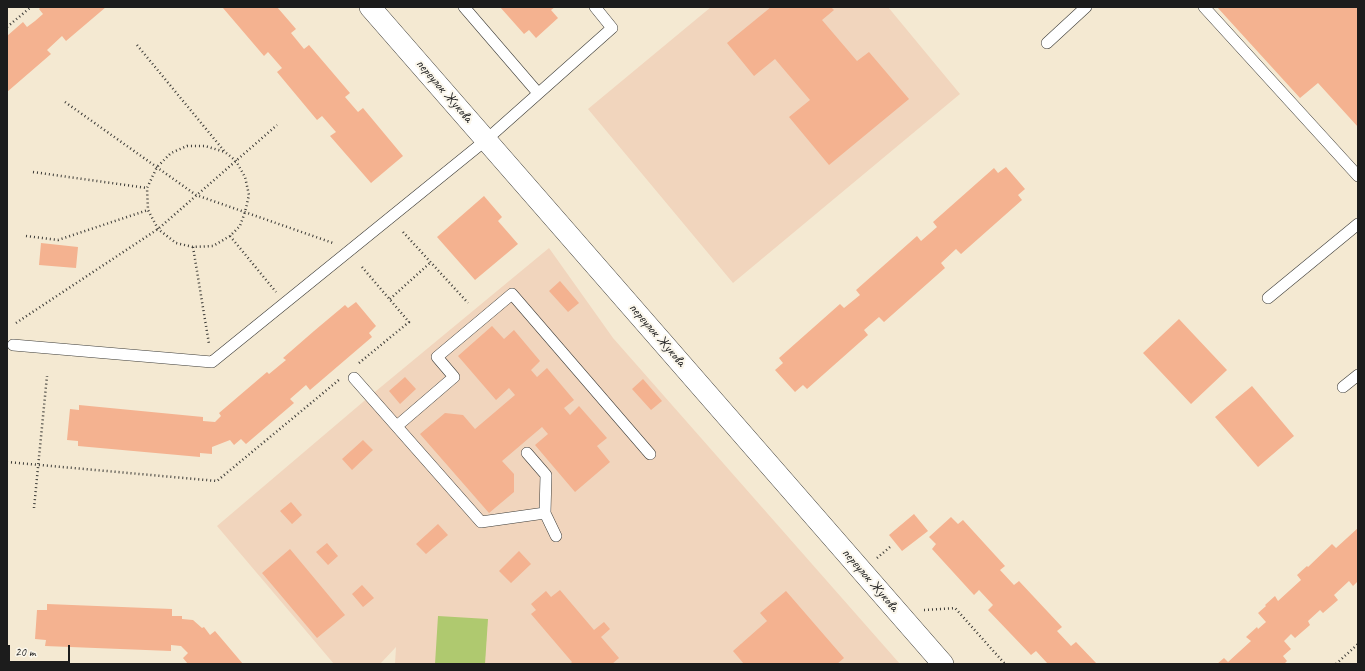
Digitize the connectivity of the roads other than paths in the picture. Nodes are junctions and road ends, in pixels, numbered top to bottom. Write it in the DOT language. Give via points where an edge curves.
graph roads {
  1 [pos="370,7"];
  2 [pos="464,7"];
  3 [pos="595,7"];
  4 [pos="1086,7"];
  5 [pos="1204,7"];
  6 [pos="1047,43"];
  7 [pos="538,93"];
  8 [pos="486,140"];
  9 [pos="1358,176"];
  10 [pos="1358,224"];
  11 [pos="1268,298"];
  12 [pos="13,346"];
  13 [pos="1358,375"];
  14 [pos="354,378"];
  15 [pos="1343,388"];
  16 [pos="397,426"];
  17 [pos="526,453"];
  18 [pos="650,454"];
  19 [pos="545,513"];
  20 [pos="556,536"];
  21 [pos="943,664"];
  1 -- 8 [label="street, переулок Жукова"];
  2 -- 7 [label="lane"];
  3 -- 7 [label="lane" via="612,28"];
  4 -- 6 [label="lane"];
  5 -- 9 [label="lane"];
  7 -- 8 [label="lane"];
  8 -- 12 [label="lane" via="212,362"];
  8 -- 21 [label="street, переулок Жукова"];
  10 -- 11 [label="lane"];
  13 -- 15 [label="lane"];
  14 -- 16 [label="lane"];
  16 -- 18 [label="lane" via="454,377 437,357 512,294"];
  16 -- 19 [label="lane" via="481,522"];
  17 -- 19 [label="lane" via="546,475"];
  19 -- 20 [label="lane"];
}
